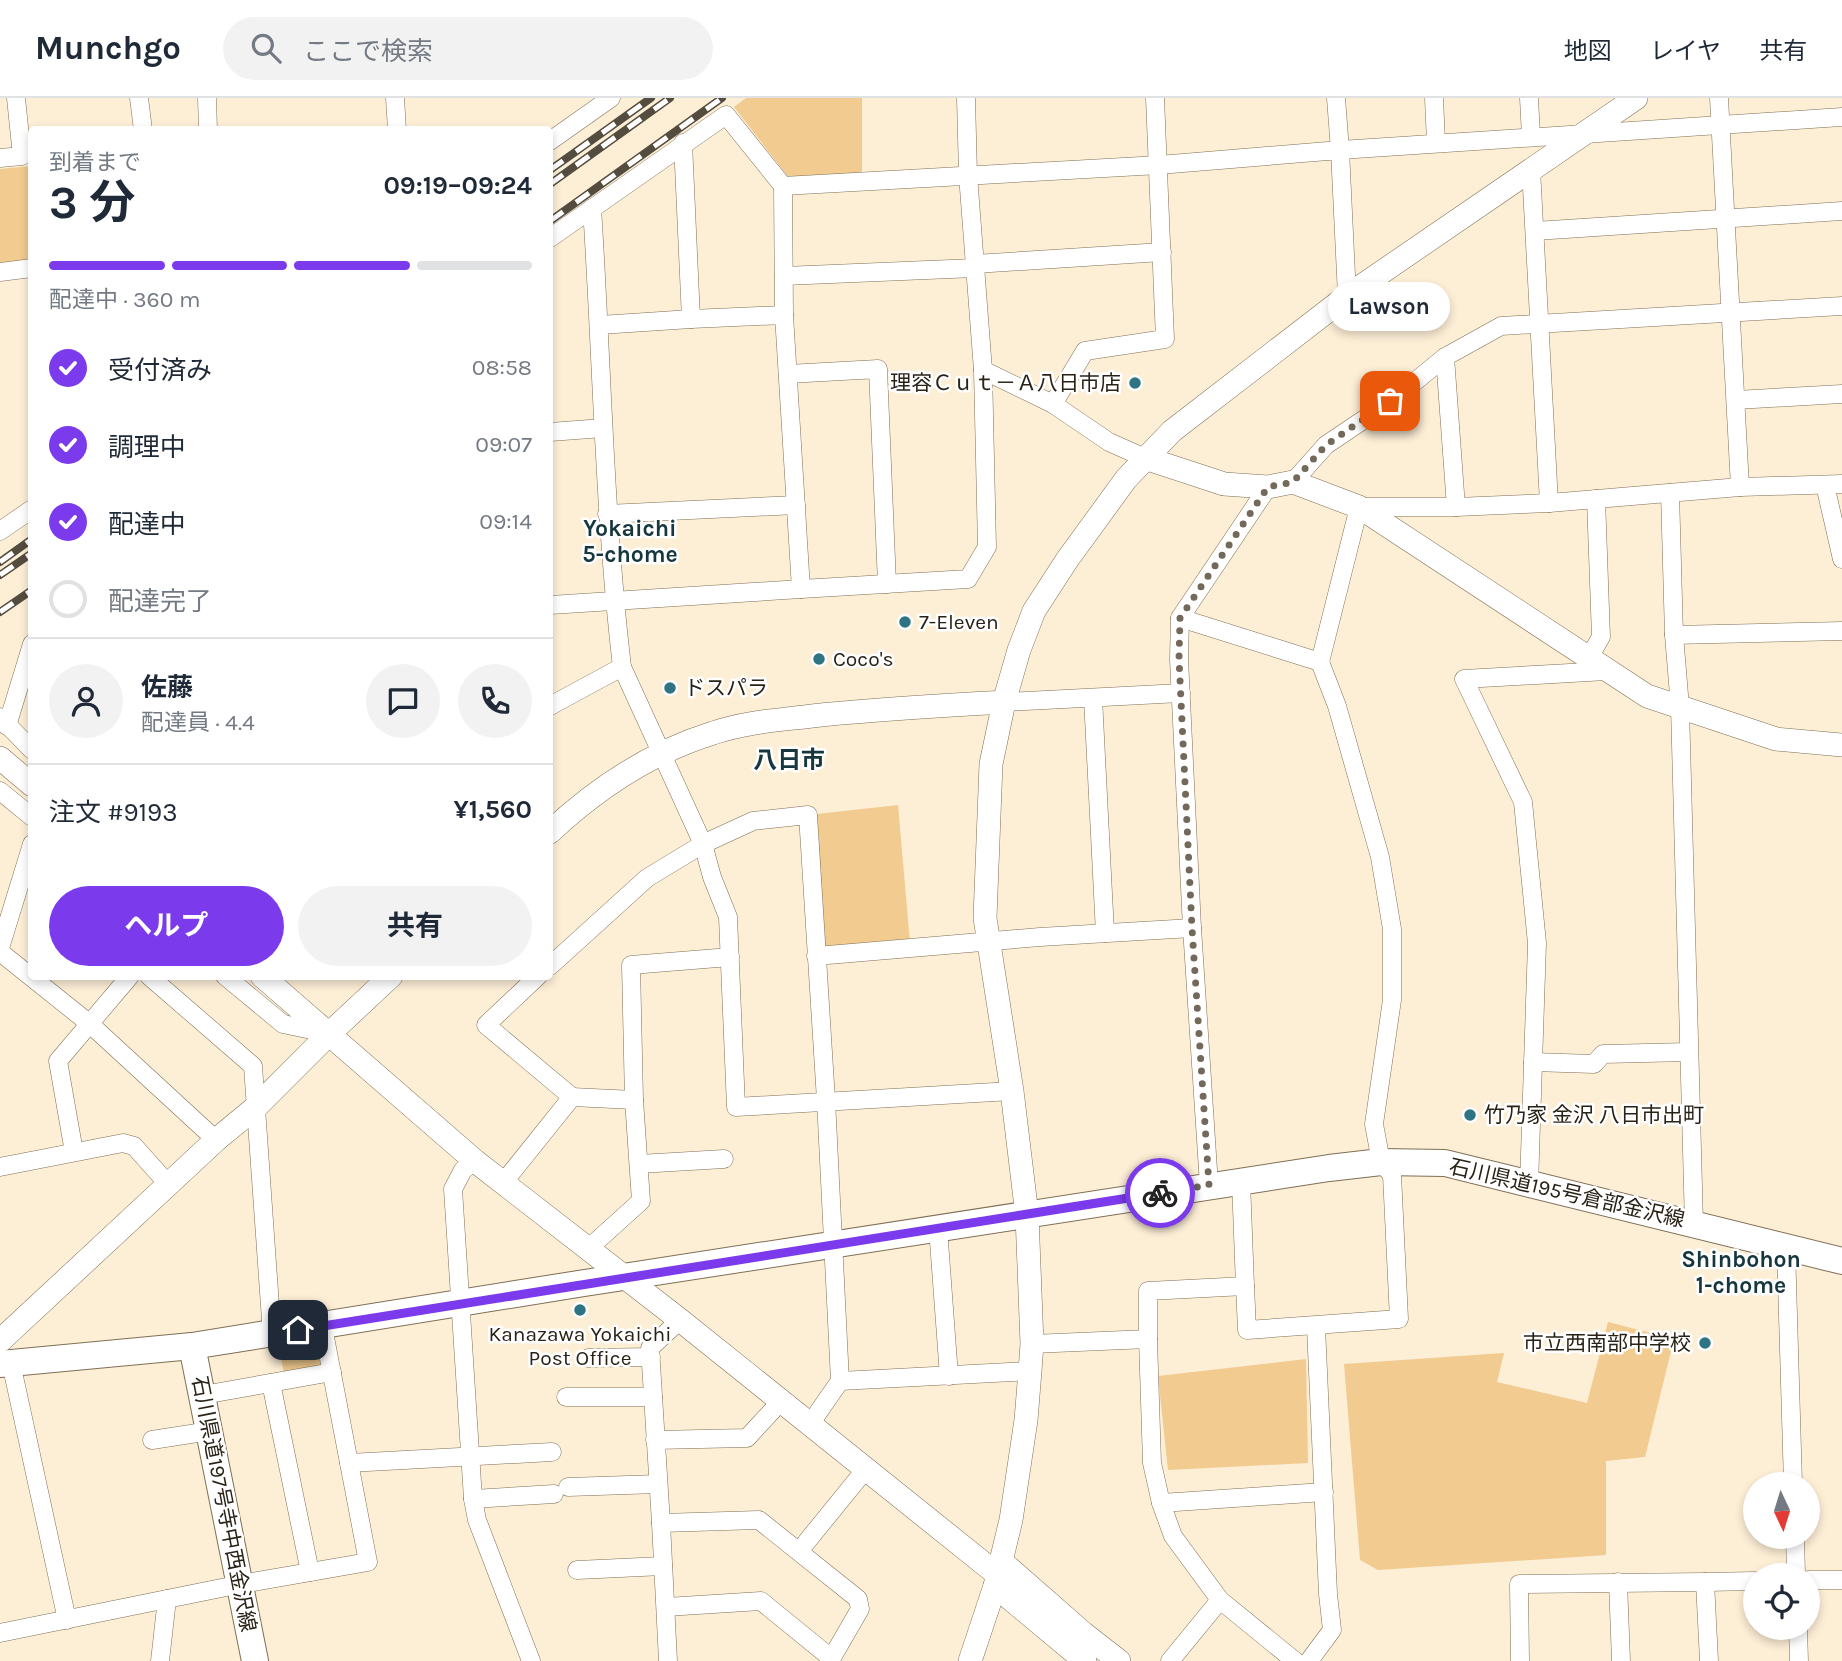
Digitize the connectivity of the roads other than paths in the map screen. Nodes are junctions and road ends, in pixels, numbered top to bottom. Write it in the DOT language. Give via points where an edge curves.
graph roads {
  1 [pos="16,98"];
  2 [pos="139,98"];
  3 [pos="207,98"];
  4 [pos="395,98"];
  5 [pos="611,98"];
  6 [pos="965,98"];
  7 [pos="1155,98"];
  8 [pos="1336,98"];
  9 [pos="1434,98"];
  10 [pos="1530,98"];
  11 [pos="1636,98"];
  12 [pos="1719,98"];
  13 [pos="590,105"];
  14 [pos="1842,117"];
  15 [pos="1721,124"];
  16 [pos="142,126"];
  17 [pos="208,126"];
  18 [pos="397,126"];
  19 [pos="1581,134"];
  20 [pos="1531,136"];
  21 [pos="553,138"];
  22 [pos="1436,142"];
  23 [pos="683,143"];
  24 [pos="1340,150"];
  25 [pos="27,156"];
  26 [pos="0,158"];
  27 [pos="1159,164"];
  28 [pos="1531,169"];
  29 [pos="968,175"];
  30 [pos="783,186"];
  31 [pos="592,208"];
  32 [pos="1842,211"];
  33 [pos="1726,218"];
  34 [pos="1535,231"];
  35 [pos="553,236"];
  36 [pos="1162,252"];
  37 [pos="975,266"];
  38 [pos="28,268"];
  39 [pos="0,272"];
  40 [pos="784,276"];
  41 [pos="1347,296"];
  42 [pos="1842,306"];
  43 [pos="1730,313"];
  44 [pos="784,315"];
  45 [pos="691,319"];
  46 [pos="1538,324"];
  47 [pos="600,325"];
  48 [pos="1445,357"];
  49 [pos="983,370"];
  50 [pos="788,374"];
  51 [pos="1842,394"];
  52 [pos="1736,400"];
  53 [pos="1053,404"];
  54 [pos="603,428"];
  55 [pos="553,432"];
  56 [pos="1145,458"];
  57 [pos="1293,482"];
  58 [pos="1834,485"];
  59 [pos="1268,487"];
  60 [pos="1740,488"];
  61 [pos="1670,493"];
  62 [pos="1596,499"];
  63 [pos="1549,503"];
  64 [pos="796,505"];
  65 [pos="1359,507"];
  66 [pos="1456,507"];
  67 [pos="28,512"];
  68 [pos="607,514"];
  69 [pos="0,531"];
  70 [pos="1842,559"];
  71 [pos="887,584"];
  72 [pos="801,589"];
  73 [pos="614,600"];
  74 [pos="553,605"];
  75 [pos="1180,618"];
  76 [pos="1842,631"];
  77 [pos="1674,635"];
  78 [pos="28,655"];
  79 [pos="1320,662"];
  80 [pos="1597,665"];
  81 [pos="622,667"];
  82 [pos="1181,693"];
  83 [pos="1093,698"];
  84 [pos="1004,702"];
  85 [pos="553,704"];
  86 [pos="1680,708"];
  87 [pos="3,722"];
  88 [pos="1842,745"];
  89 [pos="28,746"];
  90 [pos="663,754"];
  91 [pos="0,758"];
  92 [pos="28,782"];
  93 [pos="0,791"];
  94 [pos="28,814"];
  95 [pos="553,829"];
  96 [pos="704,844"];
  97 [pos="27,876"];
  98 [pos="1192,928"];
  99 [pos="1105,933"];
  100 [pos="987,942"];
  101 [pos="0,950"];
  102 [pos="816,956"];
  103 [pos="730,957"];
  104 [pos="553,963"];
  105 [pos="28,973"];
  106 [pos="36,980"];
  107 [pos="127,980"];
  108 [pos="154,980"];
  109 [pos="230,980"];
  110 [pos="267,980"];
  111 [pos="387,980"];
  112 [pos="534,980"];
  113 [pos="90,1024"];
  114 [pos="329,1034"];
  115 [pos="1689,1052"];
  116 [pos="1533,1062"];
  117 [pos="1012,1091"];
  118 [pos="572,1097"];
  119 [pos="634,1100"];
  120 [pos="826,1100"];
  121 [pos="256,1107"];
  122 [pos="216,1140"];
  123 [pos="74,1152"];
  124 [pos="724,1159"];
  125 [pos="475,1161"];
  126 [pos="1381,1162"];
  127 [pos="639,1164"];
  128 [pos="0,1167"];
  129 [pos="1241,1181"];
  130 [pos="503,1183"];
  131 [pos="168,1184"];
  132 [pos="1209,1185"];
  133 [pos="1529,1185"];
  134 [pos="1027,1215"];
  135 [pos="1694,1224"];
  136 [pos="938,1228"];
  137 [pos="832,1246"];
  138 [pos="589,1248"];
  139 [pos="1786,1248"];
  140 [pos="1842,1261"];
  141 [pos="624,1277"];
  142 [pos="1245,1286"];
  143 [pos="461,1304"];
  144 [pos="680,1320"];
  145 [pos="1316,1326"];
  146 [pos="323,1327"];
  147 [pos="272,1334"];
  148 [pos="1148,1339"];
  149 [pos="1031,1344"];
  150 [pos="192,1346"];
  151 [pos="4,1356"];
  152 [pos="651,1357"];
  153 [pos="589,1358"];
  154 [pos="1030,1371"];
  155 [pos="332,1372"];
  156 [pos="949,1376"];
  157 [pos="840,1381"];
  158 [pos="271,1383"];
  159 [pos="203,1395"];
  160 [pos="653,1396"];
  161 [pos="566,1398"];
  162 [pos="781,1401"];
  163 [pos="810,1424"];
  164 [pos="210,1431"];
  165 [pos="152,1440"];
  166 [pos="655,1440"];
  167 [pos="552,1452"];
  168 [pos="470,1456"];
  169 [pos="349,1463"];
  170 [pos="865,1470"];
  171 [pos="1793,1472"];
  172 [pos="658,1484"];
  173 [pos="1324,1492"];
  174 [pos="473,1499"];
  175 [pos="1161,1503"];
  176 [pos="661,1523"];
  177 [pos="800,1550"];
  178 [pos="663,1566"];
  179 [pos="577,1570"];
  180 [pos="310,1572"];
  181 [pos="998,1575"];
  182 [pos="1820,1580"];
  183 [pos="1842,1580"];
  184 [pos="1743,1581"];
  185 [pos="1618,1582"];
  186 [pos="1705,1582"];
  187 [pos="241,1584"];
  188 [pos="167,1599"];
  189 [pos="1220,1600"];
  190 [pos="666,1607"];
  191 [pos="67,1620"];
  192 [pos="0,1633"];
  193 [pos="1798,1640"];
  194 [pos="830,1659"];
  195 [pos="160,1661"];
  196 [pos="255,1661"];
  197 [pos="531,1661"];
  198 [pos="668,1661"];
  199 [pos="970,1661"];
  200 [pos="1085,1661"];
  201 [pos="1119,1661"];
  202 [pos="1170,1661"];
  203 [pos="1295,1661"];
  204 [pos="1309,1661"];
  205 [pos="1520,1661"];
  206 [pos="1621,1661"];
  207 [pos="1709,1661"];
  208 [pos="1799,1661"];
  1 -- 25 [label="street"];
  2 -- 16 [label="street"];
  3 -- 17 [label="street"];
  4 -- 18 [label="street"];
  5 -- 13 [label="street"];
  6 -- 29 [label="street"];
  7 -- 27 [label="street"];
  8 -- 24 [label="street"];
  9 -- 22 [label="street"];
  10 -- 20 [label="street"];
  11 -- 19 [label="street"];
  12 -- 15 [label="street"];
  13 -- 21 [label="street"];
  14 -- 15 [label="street"];
  15 -- 19 [label="street"];
  15 -- 33 [label="street"];
  19 -- 20 [label="street"];
  19 -- 28 [label="street"];
  20 -- 22 [label="street"];
  22 -- 24 [label="street"];
  23 -- 30 [label="street" via="726,115"];
  23 -- 31 [label="street"];
  23 -- 45 [label="street"];
  24 -- 27 [label="street"];
  24 -- 41 [label="street"];
  25 -- 26 [label="street"];
  27 -- 29 [label="street"];
  27 -- 36 [label="street"];
  28 -- 34 [label="street"];
  28 -- 41 [label="street"];
  29 -- 30 [label="street"];
  29 -- 37 [label="street"];
  30 -- 40 [label="street"];
  31 -- 35 [label="street"];
  31 -- 47 [label="street"];
  32 -- 33 [label="street"];
  33 -- 34 [label="street"];
  33 -- 43 [label="street"];
  34 -- 46 [label="street"];
  36 -- 37 [label="street"];
  36 -- 53 [label="street" via="1165,339 1085,351"];
  37 -- 40 [label="street"];
  37 -- 49 [label="street"];
  38 -- 39 [label="street"];
  40 -- 44 [label="street"];
  41 -- 56 [label="street" via="1222,390"];
  42 -- 43 [label="street"];
  43 -- 46 [label="street"];
  43 -- 52 [label="street"];
  44 -- 45 [label="street"];
  44 -- 50 [label="street"];
  45 -- 47 [label="street"];
  46 -- 48 [label="street" via="1501,326"];
  46 -- 63 [label="street"];
  47 -- 54 [label="street"];
  48 -- 57 [label="street" via="1326,445"];
  48 -- 66 [label="street"];
  49 -- 53 [label="street"];
  49 -- 71 [label="street" via="987,547 968,579"];
  50 -- 64 [label="street"];
  50 -- 71 [label="street" via="878,369"];
  51 -- 52 [label="street"];
  52 -- 60 [label="street"];
  53 -- 56 [label="street" via="1109,442"];
  54 -- 55 [label="street"];
  54 -- 68 [label="street"];
  56 -- 59 [label="street" via="1224,484"];
  56 -- 84 [label="street" via="1034,611"];
  57 -- 59 [label="street"];
  57 -- 65 [label="street"];
  58 -- 60 [label="street"];
  58 -- 70 [label="street"];
  59 -- 75 [label="street"];
  60 -- 61 [label="street"];
  61 -- 62 [label="street"];
  61 -- 77 [label="street"];
  62 -- 63 [label="street"];
  62 -- 80 [label="street" via="1601,637"];
  63 -- 66 [label="street"];
  64 -- 68 [label="street"];
  64 -- 72 [label="street"];
  65 -- 66 [label="street"];
  65 -- 79 [label="street"];
  65 -- 80 [label="street"];
  67 -- 69 [label="street"];
  68 -- 73 [label="street"];
  71 -- 72 [label="street"];
  72 -- 73 [label="street"];
  73 -- 74 [label="street"];
  73 -- 81 [label="street"];
  75 -- 79 [label="street"];
  75 -- 82 [label="street"];
  76 -- 77 [label="street"];
  77 -- 86 [label="street"];
  78 -- 87 [label="street"];
  79 -- 126 [label="street" via="1380,858 1392,929 1392,1000 1374,1124"];
  80 -- 86 [label="street" via="1647,696"];
  80 -- 116 [label="street" via="1464,679 1523,802 1537,943"];
  81 -- 85 [label="street"];
  81 -- 90 [label="street"];
  82 -- 83 [label="street"];
  82 -- 98 [label="street"];
  83 -- 84 [label="street"];
  83 -- 99 [label="street"];
  84 -- 90 [label="street" via="744,724"];
  84 -- 100 [label="street" via="991,764"];
  86 -- 88 [label="street" via="1776,739"];
  86 -- 115 [label="street"];
  87 -- 89 [label="street"];
  90 -- 95 [label="street" via="610,783"];
  90 -- 96 [label="street"];
  91 -- 92 [label="street"];
  93 -- 94 [label="street"];
  96 -- 102 [label="street" via="753,821 808,815"];
  96 -- 103 [label="street" via="729,917"];
  96 -- 104 [label="street" via="647,877"];
  97 -- 101 [label="street"];
  98 -- 99 [label="street"];
  98 -- 132 [label="street"];
  99 -- 100 [label="street"];
  100 -- 102 [label="street"];
  100 -- 117 [label="street"];
  101 -- 105 [label="street"];
  102 -- 120 [label="street"];
  103 -- 119 [label="street" via="631,965"];
  103 -- 120 [label="street" via="736,1107"];
  106 -- 113 [label="street"];
  107 -- 113 [label="street"];
  108 -- 121 [label="street" via="253,1066"];
  109 -- 114 [label="street" via="283,1024"];
  110 -- 114 [label="street"];
  111 -- 114 [label="street"];
  112 -- 118 [label="street" via="486,1025"];
  113 -- 122 [label="street"];
  113 -- 123 [label="street" via="58,1061"];
  114 -- 121 [label="street"];
  114 -- 125 [label="street"];
  115 -- 116 [label="street" via="1603,1054 1594,1064"];
  115 -- 135 [label="street"];
  116 -- 133 [label="street"];
  117 -- 120 [label="street"];
  117 -- 134 [label="street"];
  118 -- 119 [label="street"];
  118 -- 130 [label="street"];
  119 -- 127 [label="street"];
  120 -- 137 [label="street"];
  121 -- 122 [label="street"];
  121 -- 147 [label="street"];
  122 -- 131 [label="street"];
  123 -- 128 [label="street"];
  123 -- 131 [label="street" via="123,1143 134,1146"];
  124 -- 127 [label="street"];
  125 -- 130 [label="street"];
  125 -- 143 [label="street" via="463,1170 453,1189"];
  126 -- 129 [label="main road, 石川県道195号倉部金沢線"];
  126 -- 133 [label="main road, 石川県道195号倉部金沢線" via="1445,1163"];
  126 -- 145 [label="street" via="1392,1175 1399,1319"];
  127 -- 138 [label="street" via="642,1201"];
  129 -- 132 [label="main road, 石川県道195号倉部金沢線"];
  129 -- 142 [label="street"];
  130 -- 138 [label="street"];
  131 -- 151 [label="street"];
  132 -- 134 [label="main road, 石川県道195号倉部金沢線"];
  133 -- 135 [label="main road, 石川県道195号倉部金沢線"];
  134 -- 136 [label="main road, 石川県道195号倉部金沢線"];
  134 -- 149 [label="street"];
  135 -- 139 [label="main road, 石川県道195号倉部金沢線"];
  136 -- 137 [label="main road, 石川県道195号倉部金沢線"];
  136 -- 156 [label="street"];
  137 -- 141 [label="main road, 石川県道195号倉部金沢線"];
  137 -- 157 [label="street"];
  138 -- 141 [label="street"];
  139 -- 140 [label="main road, 石川県道195号倉部金沢線"];
  139 -- 171 [label="street"];
  141 -- 143 [label="main road, 石川県道195号倉部金沢線"];
  141 -- 144 [label="street"];
  142 -- 145 [label="street" via="1247,1330"];
  142 -- 148 [label="street" via="1147,1291"];
  143 -- 146 [label="main road, 石川県道195号倉部金沢線"];
  143 -- 168 [label="street"];
  144 -- 152 [label="street" via="650,1348"];
  144 -- 162 [label="street"];
  145 -- 173 [label="street"];
  146 -- 147 [label="main road, 石川県道195号倉部金沢線"];
  146 -- 155 [label="street"];
  147 -- 150 [label="main road, 石川県道195号倉部金沢線"];
  148 -- 149 [label="street"];
  148 -- 175 [label="street" via="1152,1463"];
  149 -- 154 [label="street"];
  150 -- 151 [label="main road, 石川県道195号倉部金沢線"];
  150 -- 159 [label="main road, 石川県道197号寺中西金沢線"];
  151 -- 191 [label="street"];
  152 -- 153 [label="street"];
  152 -- 160 [label="street"];
  154 -- 156 [label="street"];
  154 -- 181 [label="street" via="1011,1520"];
  155 -- 158 [label="street"];
  155 -- 169 [label="street"];
  156 -- 157 [label="street"];
  157 -- 163 [label="street"];
  158 -- 159 [label="street"];
  158 -- 180 [label="street"];
  159 -- 164 [label="main road, 石川県道197号寺中西金沢線"];
  160 -- 161 [label="street"];
  160 -- 166 [label="street"];
  162 -- 163 [label="street"];
  162 -- 166 [label="street" via="747,1438"];
  163 -- 170 [label="street"];
  164 -- 165 [label="street"];
  164 -- 187 [label="main road, 石川県道197号寺中西金沢線"];
  166 -- 172 [label="street"];
  167 -- 168 [label="street"];
  168 -- 169 [label="street"];
  168 -- 174 [label="street"];
  169 -- 180 [label="street" via="368,1562"];
  170 -- 177 [label="street"];
  170 -- 181 [label="street"];
  172 -- 174 [label="street"];
  172 -- 176 [label="street"];
  173 -- 175 [label="street"];
  173 -- 204 [label="street" via="1332,1630"];
  174 -- 197 [label="street"];
  175 -- 189 [label="street" via="1174,1536"];
  176 -- 177 [label="street" via="759,1520"];
  176 -- 178 [label="street"];
  177 -- 194 [label="street" via="858,1599 860,1609"];
  178 -- 179 [label="street"];
  178 -- 190 [label="street"];
  180 -- 187 [label="street"];
  181 -- 199 [label="street"];
  181 -- 200 [label="street"];
  181 -- 201 [label="street"];
  182 -- 183 [label="street"];
  184 -- 186 [label="street"];
  185 -- 186 [label="street"];
  185 -- 205 [label="street" via="1519,1584"];
  185 -- 206 [label="street"];
  186 -- 207 [label="street"];
  187 -- 188 [label="street"];
  187 -- 196 [label="main road, 石川県道197号寺中西金沢線"];
  188 -- 191 [label="street"];
  188 -- 195 [label="street"];
  189 -- 202 [label="street"];
  189 -- 203 [label="street"];
  190 -- 194 [label="street" via="761,1601"];
  190 -- 198 [label="street"];
  191 -- 192 [label="street"];
  193 -- 208 [label="street"];
}
